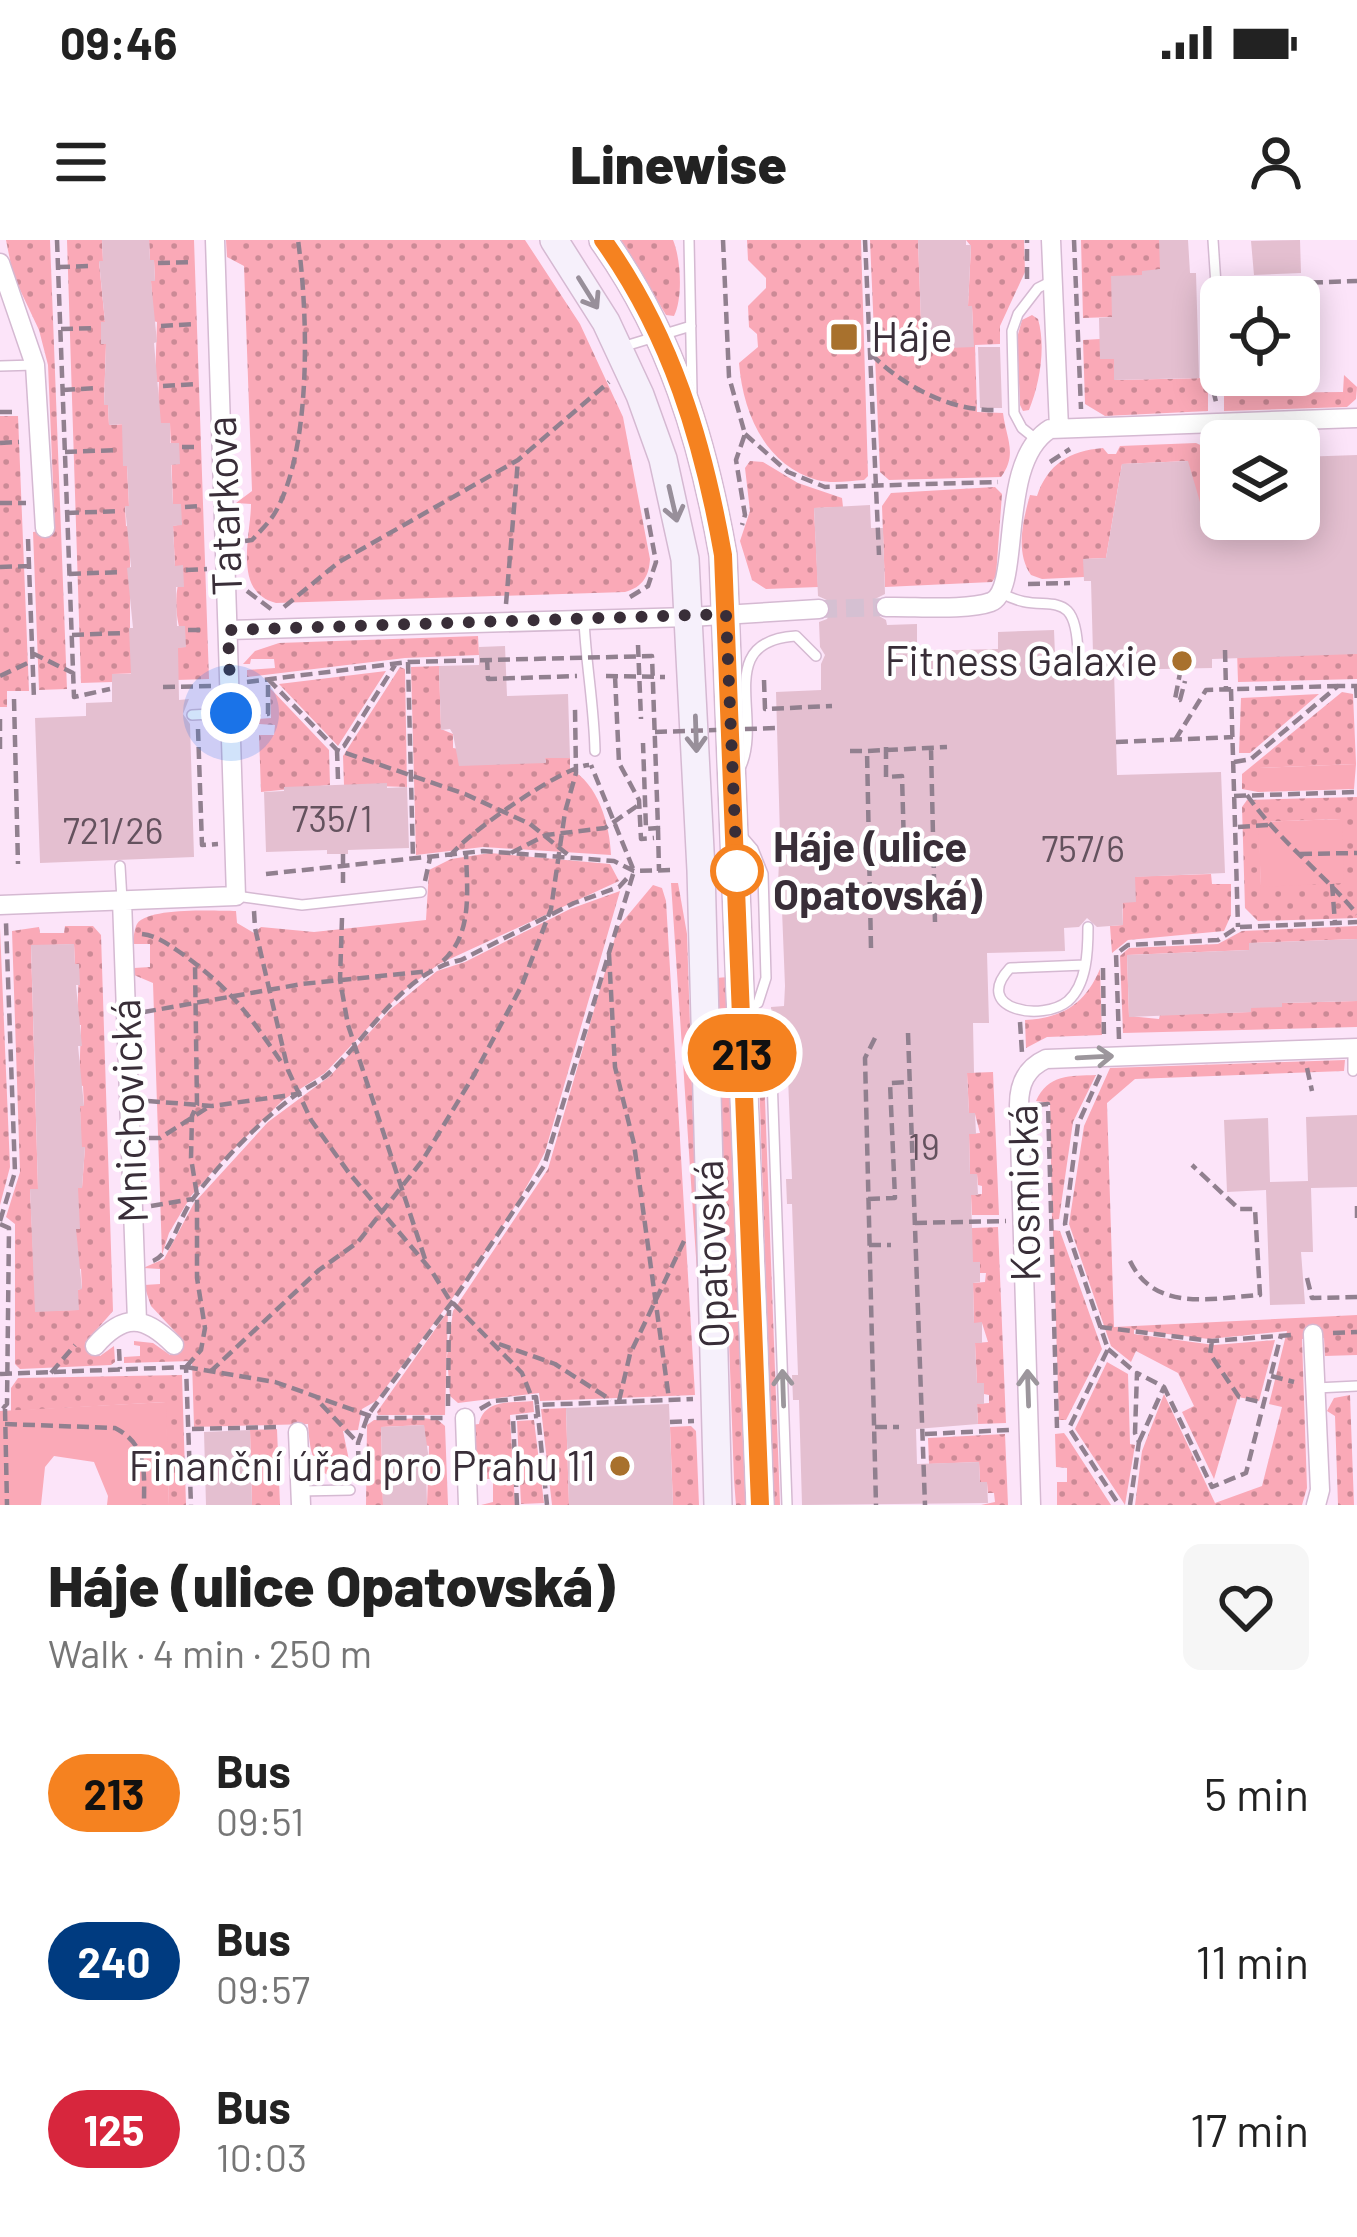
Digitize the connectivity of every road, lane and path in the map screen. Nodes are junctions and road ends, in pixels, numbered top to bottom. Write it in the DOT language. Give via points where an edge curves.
graph roads {
  1 [pos="58,240"];
  2 [pos="215,240"];
  3 [pos="298,240"];
  4 [pos="554,240"];
  5 [pos="603,240"];
  6 [pos="689,240"];
  7 [pos="723,240"];
  8 [pos="866,240"];
  9 [pos="1051,240"];
  10 [pos="1074,240"];
  11 [pos="1213,240"];
  12 [pos="200,261"];
  13 [pos="0,263"];
  14 [pos="158,263"];
  15 [pos="92,266"];
  16 [pos="58,267"];
  17 [pos="1215,276"];
  18 [pos="1052,281"];
  19 [pos="1357,281"];
  20 [pos="1320,282"];
  21 [pos="201,324"];
  22 [pos="161,326"];
  23 [pos="692,326"];
  24 [pos="97,328"];
  25 [pos="61,329"];
  26 [pos="661,335"];
  27 [pos="619,348"];
  28 [pos="869,352"];
  29 [pos="35,365"];
  30 [pos="0,366"];
  31 [pos="203,384"];
  32 [pos="163,386"];
  33 [pos="99,388"];
  34 [pos="63,389"];
  35 [pos="619,394"];
  36 [pos="1005,410"];
  37 [pos="0,412"];
  38 [pos="23,412"];
  39 [pos="692,416"];
  40 [pos="1357,418"];
  41 [pos="1301,420"];
  42 [pos="1200,423"];
  43 [pos="1082,426"];
  44 [pos="1058,428"];
  45 [pos="745,434"];
  46 [pos="1037,440"];
  47 [pos="24,442"];
  48 [pos="0,443"];
  49 [pos="182,447"];
  50 [pos="206,447"];
  51 [pos="118,450"];
  52 [pos="65,452"];
  53 [pos="518,460"];
  54 [pos="1018,484"];
  55 [pos="875,486"];
  56 [pos="0,503"];
  57 [pos="26,503"];
  58 [pos="645,504"];
  59 [pos="208,506"];
  60 [pos="185,507"];
  61 [pos="121,511"];
  62 [pos="68,513"];
  63 [pos="45,528"];
  64 [pos="737,540"];
  65 [pos="242,554"];
  66 [pos="879,555"];
  67 [pos="28,566"];
  68 [pos="0,567"];
  69 [pos="122,572"];
  70 [pos="70,574"];
  71 [pos="245,583"];
  72 [pos="1002,592"];
  73 [pos="615,599"];
  74 [pos="886,607"];
  75 [pos="298,609"];
  76 [pos="819,609"];
  77 [pos="280,610"];
  78 [pos="726,614"];
  79 [pos="690,617"];
  80 [pos="584,620"];
  81 [pos="507,622"];
  82 [pos="1091,624"];
  83 [pos="1077,625"];
  84 [pos="188,630"];
  85 [pos="220,630"];
  86 [pos="124,633"];
  87 [pos="71,635"];
  88 [pos="638,645"];
  89 [pos="1225,650"];
  90 [pos="1078,654"];
  91 [pos="816,656"];
  92 [pos="487,658"];
  93 [pos="408,662"];
  94 [pos="394,665"];
  95 [pos="1181,668"];
  96 [pos="73,673"];
  97 [pos="639,675"];
  98 [pos="0,676"];
  99 [pos="615,676"];
  100 [pos="665,676"];
  101 [pos="512,679"];
  102 [pos="268,680"];
  103 [pos="1185,681"];
  104 [pos="239,683"];
  105 [pos="196,686"];
  106 [pos="1338,686"];
  107 [pos="1357,686"];
  108 [pos="164,687"];
  109 [pos="110,689"];
  110 [pos="1228,689"];
  111 [pos="14,699"];
  112 [pos="574,699"];
  113 [pos="1357,702"];
  114 [pos="832,706"];
  115 [pos="764,709"];
  116 [pos="14,713"];
  117 [pos="231,713"];
  118 [pos="194,715"];
  119 [pos="0,716"];
  120 [pos="641,719"];
  121 [pos="778,728"];
  122 [pos="655,732"];
  123 [pos="1233,737"];
  124 [pos="1175,740"];
  125 [pos="1116,742"];
  126 [pos="643,743"];
  127 [pos="886,748"];
  128 [pos="931,748"];
  129 [pos="946,748"];
  130 [pos="337,750"];
  131 [pos="596,751"];
  132 [pos="866,751"];
  133 [pos="850,752"];
  134 [pos="0,755"];
  135 [pos="1234,762"];
  136 [pos="619,763"];
  137 [pos="576,765"];
  138 [pos="591,765"];
  139 [pos="411,773"];
  140 [pos="338,779"];
  141 [pos="734,782"];
  142 [pos="1357,792"];
  143 [pos="1246,795"];
  144 [pos="1234,796"];
  145 [pos="639,800"];
  146 [pos="504,813"];
  147 [pos="613,822"];
  148 [pos="1268,825"];
  149 [pos="1235,826"];
  150 [pos="658,829"];
  151 [pos="562,832"];
  152 [pos="547,835"];
  153 [pos="654,838"];
  154 [pos="640,839"];
  155 [pos="933,846"];
  156 [pos="560,847"];
  157 [pos="625,850"];
  158 [pos="511,853"];
  159 [pos="1357,853"];
  160 [pos="219,854"];
  161 [pos="343,854"];
  162 [pos="466,854"];
  163 [pos="1300,854"];
  164 [pos="450,856"];
  165 [pos="559,857"];
  166 [pos="430,858"];
  167 [pos="572,858"];
  168 [pos="413,859"];
  169 [pos="18,864"];
  170 [pos="120,866"];
  171 [pos="342,866"];
  172 [pos="673,870"];
  173 [pos="659,871"];
  174 [pos="634,872"];
  175 [pos="266,874"];
  176 [pos="1332,884"];
  177 [pos="421,892"];
  178 [pos="245,898"];
  179 [pos="122,900"];
  180 [pos="343,900"];
  181 [pos="0,905"];
  182 [pos="549,915"];
  183 [pos="1357,918"];
  184 [pos="935,922"];
  185 [pos="14,923"];
  186 [pos="1335,923"];
  187 [pos="1088,927"];
  188 [pos="1238,927"];
  189 [pos="123,935"];
  190 [pos="608,948"];
  191 [pos="872,948"];
  192 [pos="1103,958"];
  193 [pos="195,964"];
  194 [pos="1085,965"];
  195 [pos="433,970"];
  196 [pos="340,980"];
  197 [pos="271,989"];
  198 [pos="236,997"];
  199 [pos="194,1005"];
  200 [pos="1019,1010"];
  201 [pos="126,1013"];
  202 [pos="740,1015"];
  203 [pos="908,1033"];
  204 [pos="875,1038"];
  205 [pos="1119,1039"];
  206 [pos="353,1045"];
  207 [pos="1355,1048"];
  208 [pos="1103,1056"];
  209 [pos="288,1070"];
  210 [pos="1353,1070"];
  211 [pos="1087,1072"];
  212 [pos="910,1082"];
  213 [pos="1028,1088"];
  214 [pos="297,1094"];
  215 [pos="129,1101"];
  216 [pos="197,1105"];
  217 [pos="212,1106"];
  218 [pos="192,1116"];
  219 [pos="130,1139"];
  220 [pos="1192,1166"];
  221 [pos="401,1189"];
  222 [pos="195,1197"];
  223 [pos="868,1199"];
  224 [pos="133,1207"];
  225 [pos="1357,1207"];
  226 [pos="383,1212"];
  227 [pos="0,1222"];
  228 [pos="948,1222"];
  229 [pos="914,1223"];
  230 [pos="1357,1224"];
  231 [pos="690,1241"];
  232 [pos="869,1245"];
  233 [pos="891,1246"];
  234 [pos="1130,1261"];
  235 [pos="427,1264"];
  236 [pos="135,1266"];
  237 [pos="1307,1278"];
  238 [pos="656,1296"];
  239 [pos="1357,1297"];
  240 [pos="451,1303"];
  241 [pos="137,1321"];
  242 [pos="1099,1326"];
  243 [pos="1313,1334"];
  244 [pos="1212,1341"];
  245 [pos="493,1342"];
  246 [pos="174,1345"];
  247 [pos="95,1346"];
  248 [pos="1108,1348"];
  249 [pos="186,1367"];
  250 [pos="210,1372"];
  251 [pos="1137,1373"];
  252 [pos="0,1374"];
  253 [pos="10,1374"];
  254 [pos="1357,1386"];
  255 [pos="1164,1387"];
  256 [pos="1316,1388"];
  257 [pos="532,1398"];
  258 [pos="698,1398"];
  259 [pos="316,1399"];
  260 [pos="669,1400"];
  261 [pos="615,1401"];
  262 [pos="1264,1403"];
  263 [pos="3,1405"];
  264 [pos="537,1405"];
  265 [pos="368,1415"];
  266 [pos="538,1416"];
  267 [pos="465,1418"];
  268 [pos="699,1421"];
  269 [pos="670,1422"];
  270 [pos="5,1424"];
  271 [pos="874,1427"];
  272 [pos="899,1427"];
  273 [pos="1058,1428"];
  274 [pos="189,1429"];
  275 [pos="290,1429"];
  276 [pos="920,1429"];
  277 [pos="953,1432"];
  278 [pos="1139,1442"];
  279 [pos="358,1443"];
  280 [pos="3,1466"];
  281 [pos="355,1490"];
  282 [pos="301,1498"];
  283 [pos="7,1505"];
  284 [pos="144,1505"];
  285 [pos="191,1505"];
  286 [pos="468,1505"];
  287 [pos="518,1505"];
  288 [pos="547,1505"];
  289 [pos="718,1505"];
  290 [pos="760,1505"];
  291 [pos="787,1505"];
  292 [pos="877,1505"];
  293 [pos="925,1505"];
  294 [pos="1031,1505"];
  295 [pos="1119,1505"];
  296 [pos="1130,1505"];
  297 [pos="1316,1505"];
  1 -- 16 [label="path"];
  2 -- 85 [label="street, Tatarkova"];
  3 -- 65 [label="path" via="300,434 274,515 242,542"];
  4 -- 27 [label="main road, Opatovská, one-way"];
  5 -- 26 [label="main road, Opatovská"];
  6 -- 23 [label="lane"];
  7 -- 45 [label="path" via="729,377"];
  8 -- 28 [label="path"];
  9 -- 18 [label="street"];
  10 -- 43 [label="path"];
  11 -- 17 [label="lane"];
  12 -- 14 [label="path"];
  13 -- 29 [label="street"];
  15 -- 16 [label="path"];
  16 -- 25 [label="path"];
  18 -- 44 [label="street"];
  18 -- 46 [label="lane" via="1012,331 1014,413"];
  19 -- 20 [label="path"];
  21 -- 22 [label="path"];
  23 -- 26 [label="lane"];
  23 -- 39 [label="lane"];
  24 -- 25 [label="path"];
  25 -- 34 [label="path"];
  26 -- 27 [label="lane"];
  26 -- 39 [label="main road, Opatovská"];
  27 -- 79 [label="main road, Opatovská, one-way" via="662,459"];
  28 -- 36 [label="path" via="922,391 978,411"];
  28 -- 55 [label="path"];
  29 -- 30 [label="lane"];
  29 -- 63 [label="street"];
  31 -- 32 [label="path"];
  33 -- 34 [label="path"];
  34 -- 52 [label="path"];
  35 -- 53 [label="path" via="612,380"];
  37 -- 38 [label="path"];
  39 -- 78 [label="main road, Opatovská" via="723,555"];
  40 -- 41 [label="street"];
  42 -- 43 [label="street"];
  43 -- 44 [label="street"];
  44 -- 46 [label="street"];
  45 -- 55 [label="path" via="805,481"];
  45 -- 64 [label="path" via="736,460 745,515"];
  46 -- 54 [label="street"];
  47 -- 48 [label="path"];
  49 -- 50 [label="path"];
  51 -- 52 [label="path"];
  52 -- 62 [label="path"];
  53 -- 77 [label="path" via="339,562"];
  53 -- 81 [label="path"];
  54 -- 55 [label="path"];
  54 -- 72 [label="street"];
  55 -- 66 [label="path"];
  56 -- 57 [label="path"];
  58 -- 73 [label="path" via="656,562 651,580 636,596"];
  59 -- 60 [label="path"];
  61 -- 62 [label="path"];
  62 -- 70 [label="path"];
  67 -- 68 [label="path"];
  69 -- 70 [label="path"];
  70 -- 87 [label="path"];
  71 -- 77 [label="path" via="251,597"];
  72 -- 74 [label="street" via="984,603"];
  72 -- 83 [label="lane" via="1059,605"];
  75 -- 77 [label="path"];
  76 -- 78 [label="street"];
  78 -- 79 [label="street"];
  78 -- 141 [label="main road, Opatovská"];
  79 -- 80 [label="street"];
  79 -- 289 [label="main road, Opatovská, one-way"];
  80 -- 81 [label="street"];
  80 -- 131 [label="lane"];
  81 -- 85 [label="street"];
  82 -- 83 [label="lane"];
  83 -- 90 [label="lane"];
  84 -- 85 [label="path"];
  85 -- 104 [label="street, Tatarkova"];
  86 -- 87 [label="path"];
  87 -- 96 [label="path"];
  88 -- 97 [label="path"];
  89 -- 110 [label="path"];
  91 -- 141 [label="lane" via="796,637 768,639 753,653 748,750"];
  92 -- 93 [label="path, bridge"];
  92 -- 101 [label="path" via="488,680"];
  92 -- 122 [label="path, bridge" via="652,656"];
  93 -- 94 [label="path"];
  93 -- 139 [label="path"];
  94 -- 102 [label="path"];
  94 -- 130 [label="path"];
  95 -- 103 [label="path" via="1175,699"];
  96 -- 98 [label="path" via="32,657"];
  96 -- 109 [label="path" via="74,697"];
  97 -- 100 [label="path"];
  97 -- 120 [label="path"];
  99 -- 136 [label="path"];
  102 -- 104 [label="path"];
  102 -- 104 [label="path" via="268,714 249,714"];
  102 -- 130 [label="path"];
  104 -- 105 [label="path"];
  104 -- 117 [label="street, Tatarkova"];
  105 -- 108 [label="path"];
  105 -- 118 [label="path"];
  106 -- 107 [label="path"];
  106 -- 110 [label="path"];
  106 -- 135 [label="path" via="1250,759"];
  107 -- 113 [label="path"];
  110 -- 123 [label="path"];
  110 -- 124 [label="path" via="1206,690"];
  111 -- 116 [label="path"];
  112 -- 137 [label="path"];
  114 -- 115 [label="path"];
  116 -- 119 [label="path"];
  116 -- 169 [label="path"];
  117 -- 118 [label="lane"];
  117 -- 178 [label="street, Tatarkova"];
  118 -- 160 [label="path" via="202,845 219,844"];
  119 -- 134 [label="path"];
  121 -- 122 [label="path, bridge"];
  122 -- 150 [label="path, bridge"];
  123 -- 124 [label="path"];
  123 -- 135 [label="path"];
  124 -- 125 [label="path"];
  126 -- 150 [label="path, bridge" via="646,829"];
  127 -- 128 [label="path"];
  127 -- 132 [label="path"];
  127 -- 155 [label="path" via="886,777 902,776 904,847"];
  128 -- 129 [label="path"];
  128 -- 155 [label="path"];
  130 -- 139 [label="path"];
  130 -- 140 [label="path"];
  132 -- 133 [label="path"];
  132 -- 191 [label="path"];
  135 -- 144 [label="path"];
  136 -- 138 [label="path"];
  136 -- 145 [label="path"];
  137 -- 138 [label="path"];
  137 -- 146 [label="path"];
  137 -- 151 [label="path"];
  138 -- 147 [label="path"];
  139 -- 146 [label="path"];
  139 -- 168 [label="path"];
  141 -- 202 [label="main road, Opatovská"];
  142 -- 143 [label="path"];
  143 -- 144 [label="path"];
  143 -- 148 [label="path"];
  144 -- 149 [label="path"];
  145 -- 147 [label="path"];
  145 -- 154 [label="path"];
  146 -- 152 [label="path"];
  146 -- 164 [label="path"];
  147 -- 151 [label="path"];
  147 -- 157 [label="path"];
  148 -- 149 [label="path"];
  148 -- 163 [label="path"];
  149 -- 188 [label="path"];
  150 -- 173 [label="path"];
  151 -- 152 [label="path"];
  151 -- 156 [label="path"];
  152 -- 156 [label="path"];
  152 -- 158 [label="path"];
  153 -- 154 [label="path"];
  154 -- 157 [label="path"];
  155 -- 184 [label="path"];
  156 -- 165 [label="path"];
  156 -- 167 [label="path"];
  157 -- 174 [label="path"];
  158 -- 162 [label="path"];
  158 -- 165 [label="path"];
  159 -- 163 [label="path"];
  161 -- 171 [label="path"];
  162 -- 164 [label="path"];
  162 -- 195 [label="path" via="465,921 452,953"];
  163 -- 176 [label="path"];
  164 -- 166 [label="path"];
  165 -- 167 [label="path"];
  165 -- 182 [label="path"];
  166 -- 168 [label="path"];
  166 -- 177 [label="path"];
  167 -- 174 [label="path" via="614,861"];
  168 -- 171 [label="path"];
  170 -- 179 [label="lane"];
  171 -- 175 [label="path"];
  171 -- 180 [label="path"];
  172 -- 173 [label="path"];
  173 -- 174 [label="path"];
  174 -- 182 [label="path" via="619,887"];
  174 -- 190 [label="path"];
  176 -- 183 [label="path"];
  176 -- 186 [label="path"];
  177 -- 180 [label="lane"];
  178 -- 179 [label="street"];
  178 -- 180 [label="lane"];
  178 -- 197 [label="path"];
  179 -- 181 [label="street"];
  179 -- 189 [label="street, Mnichovická"];
  180 -- 196 [label="path"];
  182 -- 195 [label="path"];
  182 -- 221 [label="path" via="474,1075"];
  183 -- 186 [label="path"];
  185 -- 227 [label="path" via="6,923 15,1172"];
  186 -- 188 [label="path"];
  187 -- 194 [label="lane"];
  188 -- 205 [label="path" via="1218,940 1127,945 1116,954"];
  189 -- 193 [label="path" via="156,936"];
  189 -- 201 [label="street, Mnichovická"];
  190 -- 238 [label="path" via="615,1067"];
  190 -- 240 [label="path" via="544,1166"];
  192 -- 208 [label="path"];
  193 -- 198 [label="path"];
  193 -- 199 [label="path"];
  194 -- 200 [label="lane" via="1067,1002"];
  194 -- 200 [label="lane" via="1010,968 998,990"];
  195 -- 196 [label="path"];
  195 -- 206 [label="path"];
  196 -- 197 [label="path"];
  196 -- 206 [label="path"];
  197 -- 198 [label="path"];
  197 -- 209 [label="path"];
  198 -- 199 [label="path"];
  198 -- 209 [label="path"];
  199 -- 201 [label="path"];
  199 -- 216 [label="path"];
  200 -- 213 [label="path"];
  201 -- 215 [label="street, Mnichovická"];
  202 -- 290 [label="main road, Opatovská"];
  291 -- 202 [label="lane, one-way" via="771,1048 758,1025"];
  203 -- 212 [label="path"];
  204 -- 223 [label="path" via="865,1058"];
  206 -- 214 [label="path"];
  206 -- 221 [label="path"];
  207 -- 208 [label="street, Kosmická"];
  207 -- 210 [label="lane"];
  213 -- 208 [label="street, Kosmická, one-way" via="1034,1064"];
  209 -- 214 [label="path"];
  211 -- 242 [label="path" via="1102,1072 1078,1124 1065,1224"];
  212 -- 223 [label="path" via="890,1083 895,1198"];
  212 -- 229 [label="path"];
  213 -- 273 [label="path" via="1031,1105 1048,1105"];
  294 -- 213 [label="street, Kosmická, one-way" via="1018,1105"];
  214 -- 217 [label="path"];
  214 -- 222 [label="path"];
  214 -- 226 [label="path"];
  215 -- 216 [label="path"];
  215 -- 219 [label="street, Mnichovická"];
  216 -- 217 [label="path"];
  216 -- 218 [label="path"];
  217 -- 218 [label="path"];
  218 -- 219 [label="path" via="160,1138"];
  218 -- 222 [label="path"];
  219 -- 224 [label="street, Mnichovická"];
  220 -- 234 [label="path" via="1238,1209 1255,1209 1260,1295 1166,1296"];
  221 -- 226 [label="path"];
  221 -- 235 [label="path"];
  222 -- 224 [label="path"];
  222 -- 236 [label="path" via="163,1257"];
  222 -- 249 [label="path" via="205,1328 201,1350"];
  223 -- 232 [label="path"];
  224 -- 236 [label="street, Mnichovická"];
  225 -- 230 [label="path"];
  226 -- 235 [label="path"];
  226 -- 250 [label="path"];
  227 -- 253 [label="path" via="9,1228"];
  228 -- 229 [label="path"];
  229 -- 276 [label="path"];
  231 -- 238 [label="path"];
  232 -- 233 [label="path"];
  232 -- 271 [label="path"];
  235 -- 240 [label="path"];
  236 -- 241 [label="street, Mnichovická"];
  237 -- 239 [label="path" via="1312,1298"];
  238 -- 260 [label="path"];
  238 -- 261 [label="path"];
  240 -- 245 [label="path"];
  240 -- 265 [label="path"];
  240 -- 265 [label="path" via="448,1418"];
  241 -- 246 [label="street"];
  241 -- 247 [label="street" via="117,1325"];
  242 -- 244 [label="path"];
  242 -- 248 [label="path"];
  243 -- 256 [label="street"];
  244 -- 262 [label="path" via="1210,1354 1239,1397"];
  244 -- 262 [label="path" via="1281,1335"];
  245 -- 257 [label="path" via="522,1373"];
  245 -- 261 [label="path" via="555,1364"];
  248 -- 251 [label="path"];
  248 -- 295 [label="path" via="1069,1428"];
  249 -- 250 [label="path"];
  249 -- 253 [label="path"];
  249 -- 274 [label="path"];
  250 -- 259 [label="path" via="275,1382"];
  251 -- 255 [label="path"];
  251 -- 278 [label="path"];
  252 -- 253 [label="path"];
  253 -- 263 [label="path"];
  254 -- 256 [label="lane"];
  255 -- 262 [label="path" via="1212,1486 1246,1473"];
  255 -- 278 [label="path"];
  256 -- 297 [label="street"];
  257 -- 264 [label="path"];
  257 -- 267 [label="path" via="494,1401"];
  258 -- 260 [label="path"];
  259 -- 265 [label="path"];
  259 -- 279 [label="path"];
  260 -- 261 [label="path"];
  261 -- 264 [label="path"];
  263 -- 270 [label="path"];
  264 -- 266 [label="path"];
  265 -- 279 [label="path"];
  266 -- 287 [label="path" via="513,1418"];
  266 -- 288 [label="path"];
  267 -- 286 [label="street"];
  268 -- 269 [label="path"];
  270 -- 280 [label="path"];
  270 -- 284 [label="path" via="125,1433 144,1462"];
  271 -- 272 [label="path"];
  271 -- 292 [label="path"];
  274 -- 275 [label="path"];
  274 -- 285 [label="path"];
  275 -- 282 [label="street"];
  276 -- 277 [label="path"];
  276 -- 293 [label="path"];
  278 -- 296 [label="path"];
  279 -- 281 [label="path"];
  280 -- 283 [label="path"];
  281 -- 282 [label="lane"];
}
